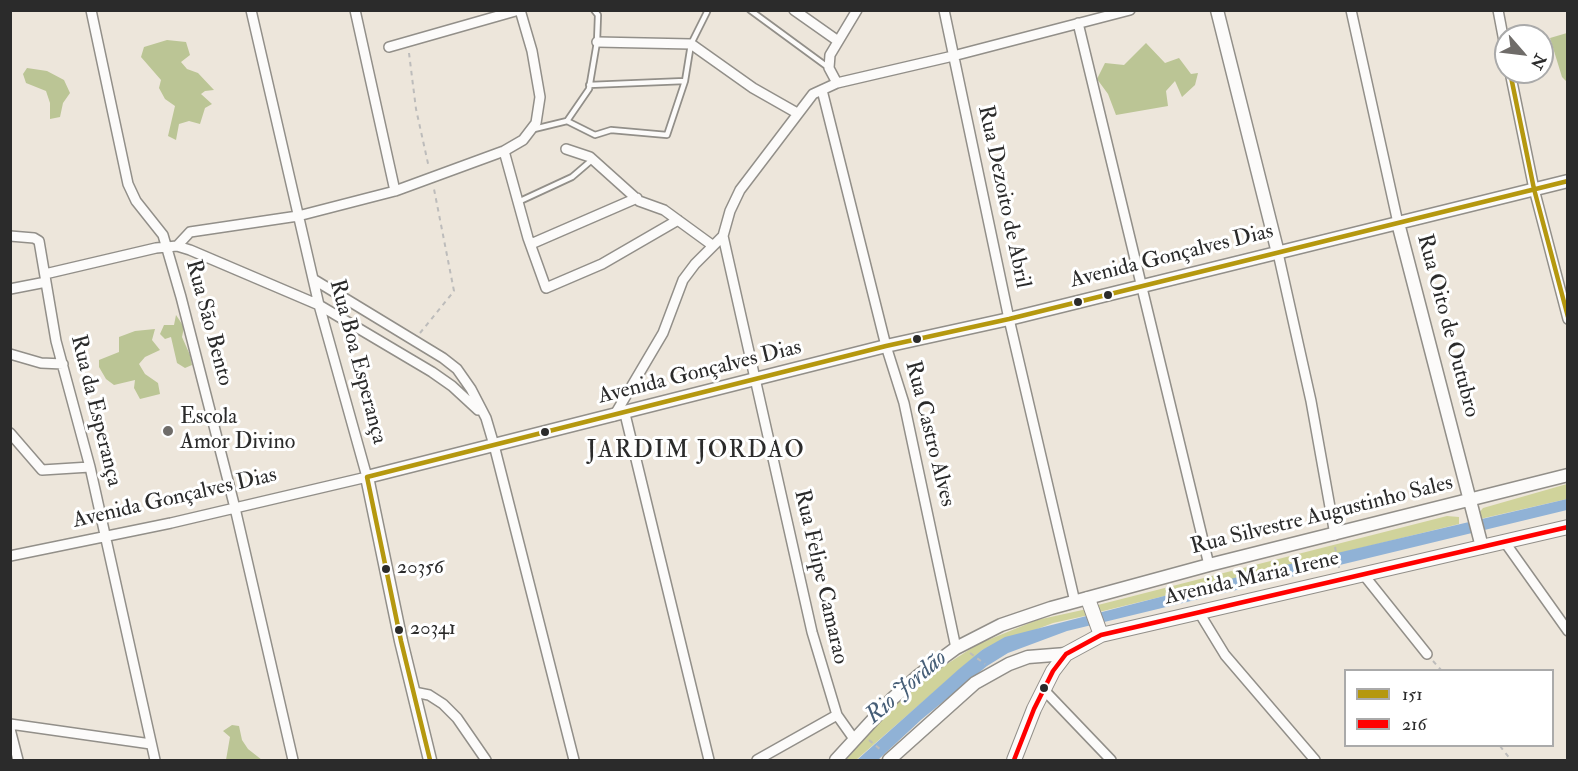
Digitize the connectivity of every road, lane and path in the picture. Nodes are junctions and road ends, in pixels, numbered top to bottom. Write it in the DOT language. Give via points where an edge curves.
graph roads {
  1 [pos="91,10"];
  2 [pos="251,10"];
  3 [pos="355,10"];
  4 [pos="519,10"];
  5 [pos="594,10"];
  6 [pos="750,10"];
  7 [pos="794,10"];
  8 [pos="857,10"];
  9 [pos="944,10"];
  10 [pos="1130,10"];
  11 [pos="1218,10"];
  12 [pos="1351,10"];
  13 [pos="707,12"];
  14 [pos="1078,23"];
  15 [pos="408,41"];
  16 [pos="838,41"];
  17 [pos="597,42"];
  18 [pos="691,44"];
  19 [pos="388,47"];
  20 [pos="953,57"];
  21 [pos="829,68"];
  22 [pos="686,81"];
  23 [pos="1512,84"];
  24 [pos="590,85"];
  25 [pos="829,86"];
  26 [pos="797,113"];
  27 [pos="567,121"];
  28 [pos="534,126"];
  29 [pos="566,149"];
  30 [pos="504,151"];
  31 [pos="593,159"];
  32 [pos="432,179"];
  33 [pos="1568,181"];
  34 [pos="1534,189"];
  35 [pos="395,191"];
  36 [pos="637,198"];
  37 [pos="517,202"];
  38 [pos="298,216"];
  39 [pos="678,220"];
  40 [pos="1398,223"];
  41 [pos="10,236"];
  42 [pos="723,236"];
  43 [pos="531,244"];
  44 [pos="712,245"];
  45 [pos="167,246"];
  46 [pos="177,246"];
  47 [pos="1278,253"];
  48 [pos="46,278"];
  49 [pos="313,279"];
  50 [pos="1141,285"];
  51 [pos="10,289"];
  52 [pos="318,305"];
  53 [pos="1009,319"];
  54 [pos="1568,319"];
  55 [pos="416,342"];
  56 [pos="886,346"];
  57 [pos="10,354"];
  58 [pos="63,364"];
  59 [pos="754,381"];
  60 [pos="619,415"];
  61 [pos="486,418"];
  62 [pos="10,433"];
  63 [pos="494,445"];
  64 [pos="90,467"];
  65 [pos="1568,475"];
  66 [pos="367,477"];
  67 [pos="1471,504"];
  68 [pos="235,508"];
  69 [pos="1568,527"];
  70 [pos="106,537"];
  71 [pos="1334,539"];
  72 [pos="1504,541"];
  73 [pos="1481,543"];
  74 [pos="10,556"];
  75 [pos="1209,565"];
  76 [pos="1340,571"];
  77 [pos="1363,574"];
  78 [pos="1084,602"];
  79 [pos="1200,614"];
  80 [pos="1568,631"];
  81 [pos="1100,633"];
  82 [pos="962,650"];
  83 [pos="1066,654"];
  84 [pos="1427,654"];
  85 [pos="989,667"];
  86 [pos="1043,689"];
  87 [pos="414,692"];
  88 [pos="837,715"];
  89 [pos="10,724"];
  90 [pos="10,729"];
  91 [pos="860,738"];
  92 [pos="151,744"];
  93 [pos="1501,747"];
  94 [pos="888,757"];
  95 [pos="18,760"];
  96 [pos="155,760"];
  97 [pos="293,760"];
  98 [pos="430,760"];
  99 [pos="486,760"];
  100 [pos="574,760"];
  101 [pos="709,760"];
  102 [pos="757,760"];
  103 [pos="836,760"];
  104 [pos="1014,760"];
  105 [pos="1111,760"];
  106 [pos="1315,760"];
  107 [pos="1511,760"];
  1 -- 45 [label="street, Rua São Bento" via="128,184"];
  2 -- 38 [label="street, Rua Boa Esperança"];
  3 -- 35 [label="street"];
  4 -- 15 [label="street"];
  4 -- 28 [label="street" via="532,51 540,97"];
  5 -- 17 [label="lane" via="598,15"];
  6 -- 21 [label="lane"];
  7 -- 16 [label="street"];
  8 -- 16 [label="street"];
  9 -- 20 [label="street, Rua Dezoito de Abril"];
  10 -- 14 [label="street"];
  11 -- 47 [label="street"];
  12 -- 40 [label="street, Rua Oito de Outubro"];
  13 -- 18 [label="lane"];
  14 -- 20 [label="street"];
  14 -- 50 [label="street"];
  15 -- 19 [label="street"];
  15 -- 32 [label="path" via="416,109"];
  16 -- 21 [label="street" via="830,55"];
  17 -- 18 [label="street"];
  17 -- 24 [label="lane"];
  18 -- 22 [label="lane"];
  18 -- 26 [label="street" via="753,88"];
  20 -- 25 [label="street"];
  20 -- 53 [label="street, Rua Dezoito de Abril"];
  21 -- 25 [label="street, Rua Castro Alves"];
  22 -- 24 [label="lane"];
  22 -- 27 [label="lane" via="667,135 611,130 595,135"];
  23 -- 34 [label="street"];
  24 -- 27 [label="lane"];
  25 -- 26 [label="street" via="813,94"];
  25 -- 56 [label="street, Rua Castro Alves"];
  26 -- 42 [label="street" via="740,190"];
  27 -- 28 [label="lane"];
  28 -- 30 [label="street" via="523,140"];
  29 -- 31 [label="street"];
  30 -- 32 [label="street"];
  30 -- 37 [label="street"];
  31 -- 36 [label="street"];
  31 -- 37 [label="lane" via="572,177"];
  32 -- 35 [label="street"];
  32 -- 55 [label="path" via="454,291"];
  33 -- 34 [label="street, Avenida Gonçalves Dias"];
  34 -- 40 [label="street, Avenida Gonçalves Dias"];
  34 -- 54 [label="street"];
  35 -- 38 [label="street"];
  36 -- 39 [label="street"];
  36 -- 43 [label="street"];
  37 -- 43 [label="street"];
  38 -- 46 [label="street" via="190,232"];
  38 -- 49 [label="street, Rua Boa Esperança"];
  39 -- 43 [label="street" via="602,264 546,288"];
  39 -- 44 [label="street"];
  40 -- 47 [label="street, Avenida Gonçalves Dias"];
  40 -- 67 [label="street, Rua Oito de Outubro"];
  41 -- 48 [label="street, Rua da Esperança" via="34,238 40,246"];
  42 -- 44 [label="street"];
  42 -- 59 [label="street, Rua Felipe Camarao"];
  44 -- 60 [label="street" via="683,280 663,333"];
  45 -- 46 [label="street"];
  45 -- 48 [label="street"];
  45 -- 68 [label="street, Rua São Bento"];
  46 -- 52 [label="street"];
  47 -- 50 [label="street, Avenida Gonçalves Dias"];
  47 -- 71 [label="street" via="1311,401"];
  48 -- 51 [label="street"];
  48 -- 58 [label="street, Rua da Esperança"];
  49 -- 52 [label="street, Rua Boa Esperança"];
  49 -- 55 [label="street"];
  50 -- 53 [label="street, Avenida Gonçalves Dias"];
  50 -- 75 [label="street"];
  52 -- 61 [label="street" via="432,372"];
  52 -- 66 [label="street, Rua Boa Esperança"];
  53 -- 56 [label="street, Avenida Gonçalves Dias"];
  53 -- 78 [label="street, Rua Dezoito de Abril"];
  55 -- 61 [label="street" via="457,369"];
  56 -- 59 [label="street, Avenida Gonçalves Dias"];
  56 -- 82 [label="street, Rua Castro Alves" via="904,403"];
  57 -- 58 [label="street" via="41,363"];
  58 -- 64 [label="street, Rua da Esperança"];
  59 -- 60 [label="street, Avenida Gonçalves Dias"];
  59 -- 88 [label="street, Rua Felipe Camarao" via="813,632"];
  60 -- 63 [label="street, Avenida Gonçalves Dias"];
  60 -- 101 [label="street"];
  61 -- 63 [label="street"];
  62 -- 64 [label="street" via="42,470"];
  63 -- 66 [label="street, Avenida Gonçalves Dias"];
  63 -- 100 [label="street"];
  64 -- 70 [label="street, Rua da Esperança"];
  65 -- 67 [label="street, Rua Silvestre Augustinho Sales"];
  66 -- 68 [label="street, Avenida Gonçalves Dias"];
  66 -- 87 [label="street, Rua Boa Esperança"];
  67 -- 71 [label="street, Rua Silvestre Augustinho Sales"];
  67 -- 73 [label="street, Rua Oito de Outubro"];
  68 -- 70 [label="street, Avenida Gonçalves Dias"];
  68 -- 97 [label="street, Rua São Bento"];
  69 -- 72 [label="main road, Avenida Maria Irene"];
  70 -- 74 [label="street, Avenida Gonçalves Dias"];
  70 -- 92 [label="street, Rua da Esperança"];
  71 -- 75 [label="street, Rua Silvestre Augustinho Sales"];
  71 -- 76 [label="path"];
  72 -- 73 [label="main road, Avenida Maria Irene"];
  72 -- 80 [label="street"];
  73 -- 77 [label="main road, Avenida Maria Irene"];
  75 -- 78 [label="street, Rua Silvestre Augustinho Sales"];
  77 -- 79 [label="main road, Avenida Maria Irene"];
  77 -- 84 [label="street"];
  78 -- 81 [label="main road"];
  78 -- 82 [label="street, Rua Silvestre Augustinho Sales" via="1001,625"];
  79 -- 81 [label="main road, Avenida Maria Irene"];
  79 -- 106 [label="street" via="1225,655"];
  81 -- 83 [label="main road, Avenida Maria Irene"];
  82 -- 85 [label="path"];
  82 -- 91 [label="street, Rua Silvestre Augustinho Sales" via="892,699"];
  83 -- 86 [label="main road, Avenida Maria Irene"];
  83 -- 94 [label="street" via="1028,657 1009,664 975,684"];
  86 -- 104 [label="main road, Avenida Maria Irene"];
  86 -- 105 [label="street"];
  87 -- 98 [label="street, Rua Boa Esperança"];
  87 -- 99 [label="street" via="443,704"];
  88 -- 91 [label="street, Rua Felipe Camarao"];
  88 -- 102 [label="street"];
  89 -- 92 [label="street"];
  90 -- 95 [label="street"];
  91 -- 94 [label="path"];
  91 -- 103 [label="street, Rua Silvestre Augustinho Sales"];
  92 -- 96 [label="street, Rua da Esperança"];
  93 -- 107 [label="path"];
}
